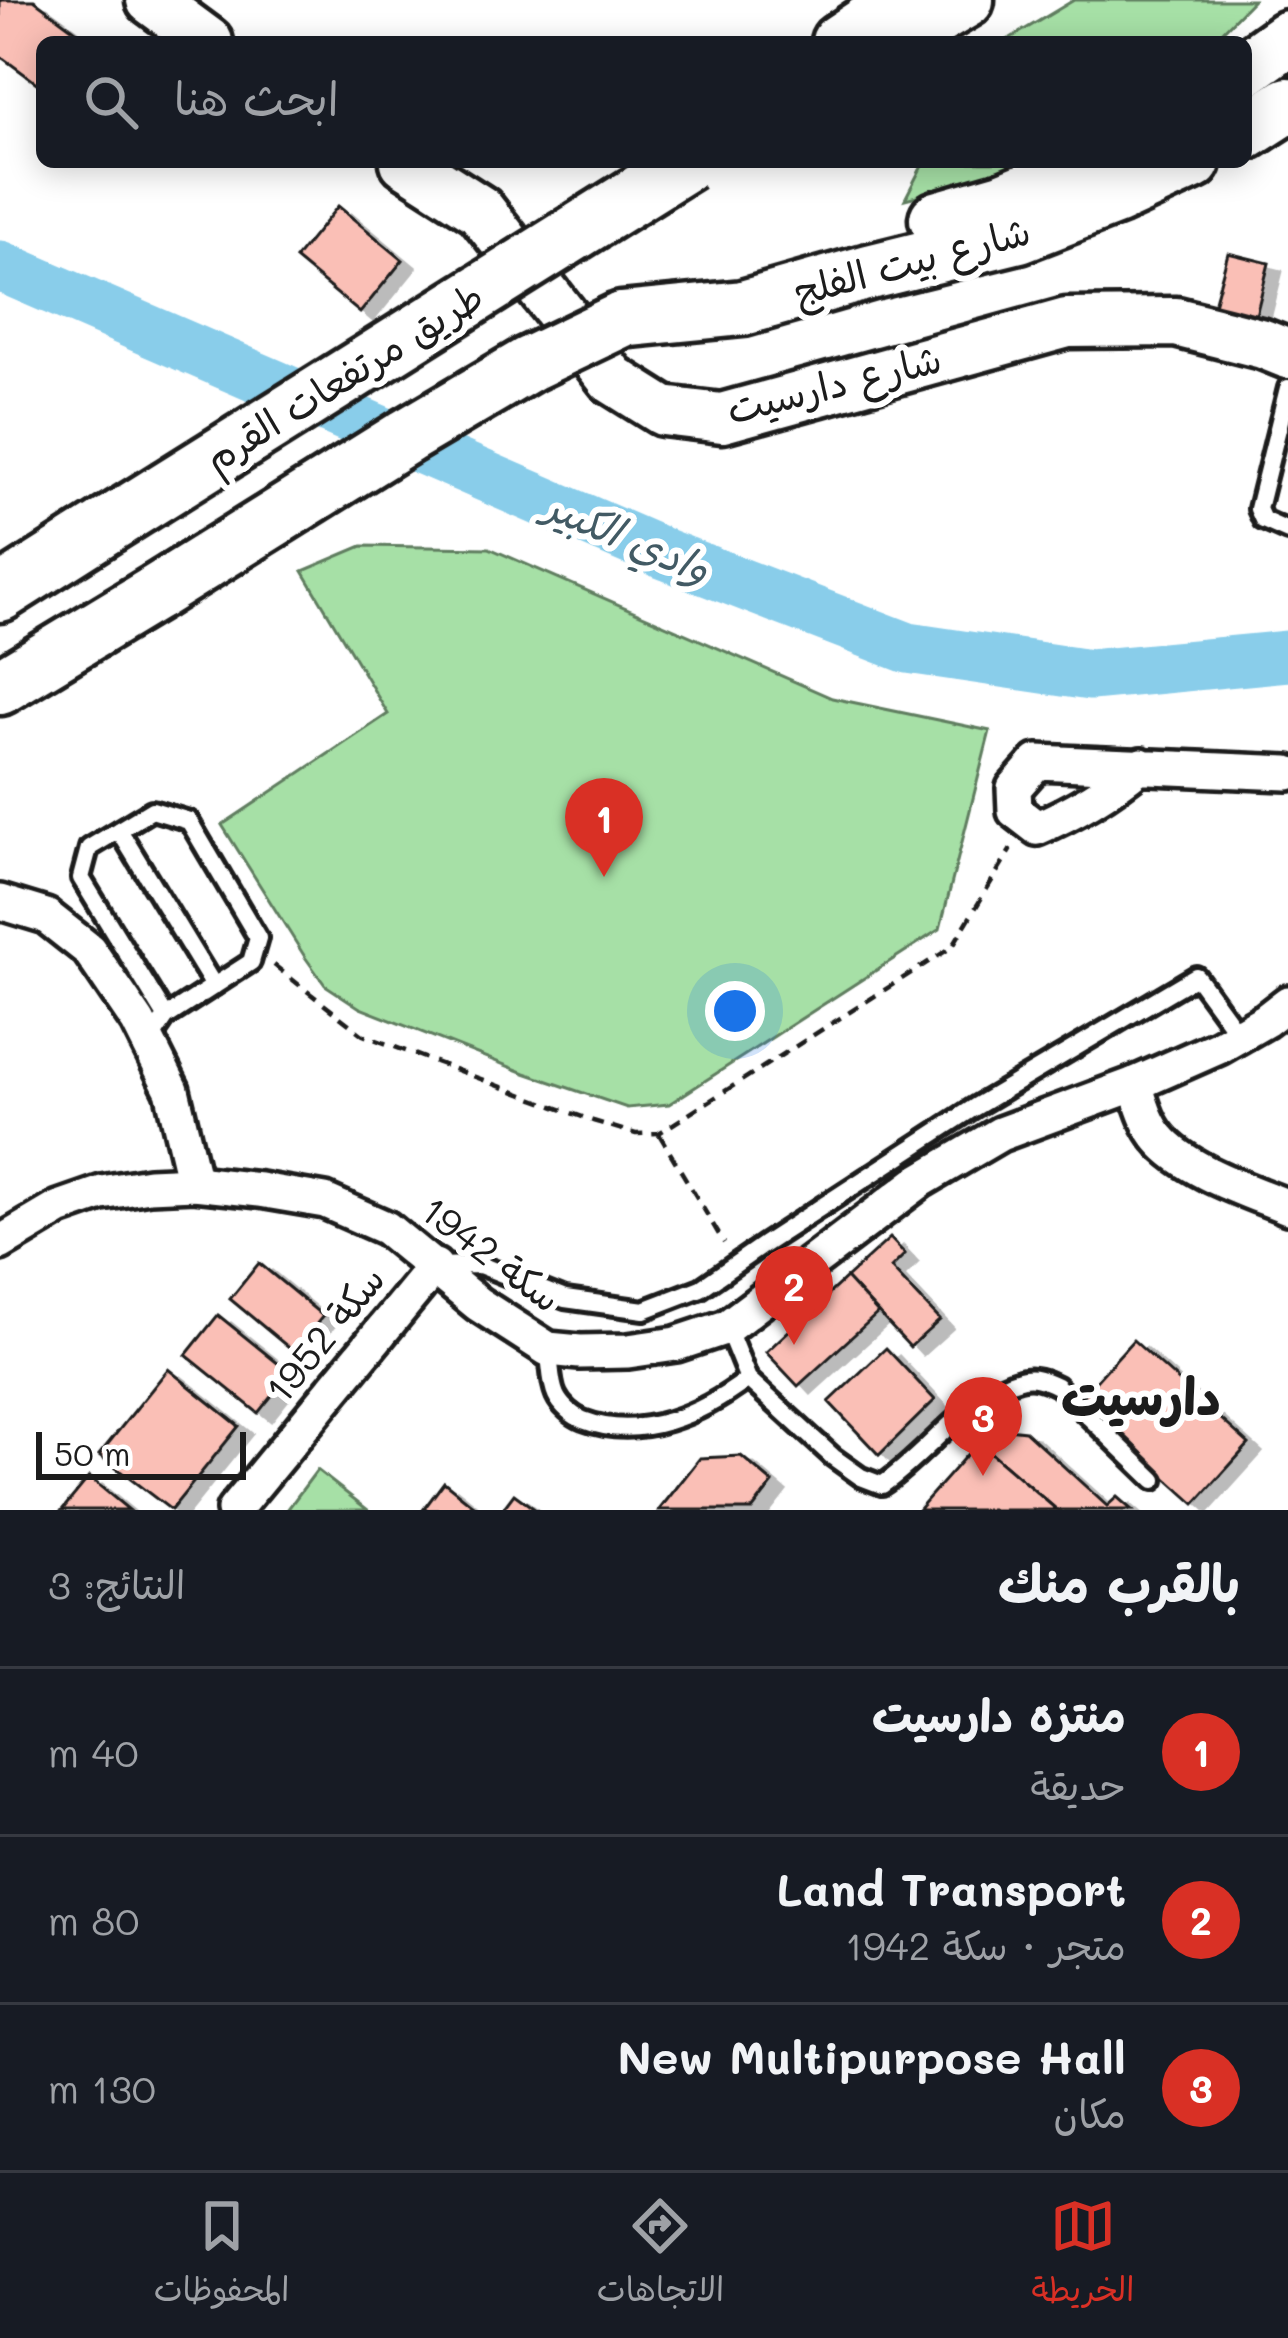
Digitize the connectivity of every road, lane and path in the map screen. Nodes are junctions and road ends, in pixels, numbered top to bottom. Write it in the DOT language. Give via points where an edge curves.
graph roads {
  1 [pos="151,0"];
  2 [pos="902,0"];
  3 [pos="966,0"];
  4 [pos="200,36"];
  5 [pos="848,36"];
  6 [pos="905,36"];
  7 [pos="1288,38"];
  8 [pos="1252,64"];
  9 [pos="1288,105"];
  10 [pos="1252,128"];
  11 [pos="415,168"];
  12 [pos="678,168"];
  13 [pos="1086,168"];
  14 [pos="1180,168"];
  15 [pos="1011,217"];
  16 [pos="1288,354"];
  17 [pos="1288,388"];
  18 [pos="1288,531"];
  19 [pos="0,594"];
  20 [pos="0,687"];
  21 [pos="1141,765"];
  22 [pos="1288,773"];
  23 [pos="1028,821"];
  24 [pos="118,830"];
  25 [pos="0,902"];
  26 [pos="254,951"];
  27 [pos="214,986"];
  28 [pos="1288,1003"];
  29 [pos="157,1030"];
  30 [pos="1240,1035"];
  31 [pos="1135,1084"];
  32 [pos="658,1133"];
  33 [pos="194,1183"];
  34 [pos="1288,1207"];
  35 [pos="0,1243"];
  36 [pos="736,1263"];
  37 [pos="435,1266"];
  38 [pos="727,1327"];
  39 [pos="548,1349"];
  40 [pos="748,1379"];
  41 [pos="1154,1480"];
  42 [pos="234,1510"];
  1 -- 4 [label="street"];
  2 -- 5 [label="main road"];
  3 -- 6 [label="main road"];
  7 -- 8 [label="main road"];
  9 -- 10 [label="main road"];
  11 -- 16 [label="street, شارع دارسيت" via="480,211 612,379 663,411 722,418 1067,322 1176,322"];
  12 -- 19 [label="main road, طريق مرتفعات القرم, bridge"];
  13 -- 15 [label="main road"];
  14 -- 15 [label="main road, شارع بيت الفلج" via="1117,197"];
  15 -- 20 [label="main road, شارع بيت الفلج, bridge" via="868,272 742,308 621,320 406,436"];
  17 -- 18 [label="lane" via="1258,509"];
  21 -- 22 [label="street"];
  21 -- 23 [label="street" via="1075,812 1037,828"];
  21 -- 23 [label="street" via="1037,762 1013,788 1015,811"];
  23 -- 32 [label="path" via="952,947"];
  24 -- 26 [label="lane" via="152,810 189,821 258,938"];
  24 -- 27 [label="lane"];
  24 -- 29 [label="lane" via="89,848 81,878"];
  25 -- 29 [label="street" via="46,916 89,950 138,1022"];
  26 -- 27 [label="lane" via="251,962"];
  26 -- 32 [label="path" via="363,1035 593,1121"];
  27 -- 29 [label="lane"];
  28 -- 30 [label="street, سكة 1942"];
  29 -- 33 [label="street"];
  30 -- 31 [label="street, سكة 1942"];
  30 -- 36 [label="lane" via="1196,976 974,1107"];
  31 -- 34 [label="street" via="1159,1139 1204,1170"];
  31 -- 38 [label="street, سكة 1942" via="1000,1134 940,1169"];
  32 -- 36 [label="path"];
  33 -- 35 [label="street, سكة 1942" via="101,1193"];
  33 -- 37 [label="street, سكة 1942" via="325,1201 386,1228"];
  36 -- 37 [label="lane" via="701,1288 644,1310 565,1298 480,1265"];
  37 -- 39 [label="street, سكة 1942"];
  37 -- 42 [label="street, سكة 1952"];
  38 -- 39 [label="street, سكة 1942" via="628,1351"];
  38 -- 40 [label="lane"];
  39 -- 40 [label="lane" via="556,1396 574,1416 603,1427 691,1414"];
  40 -- 41 [label="lane" via="832,1457 881,1485 970,1408 1022,1378 1042,1378"];
}
